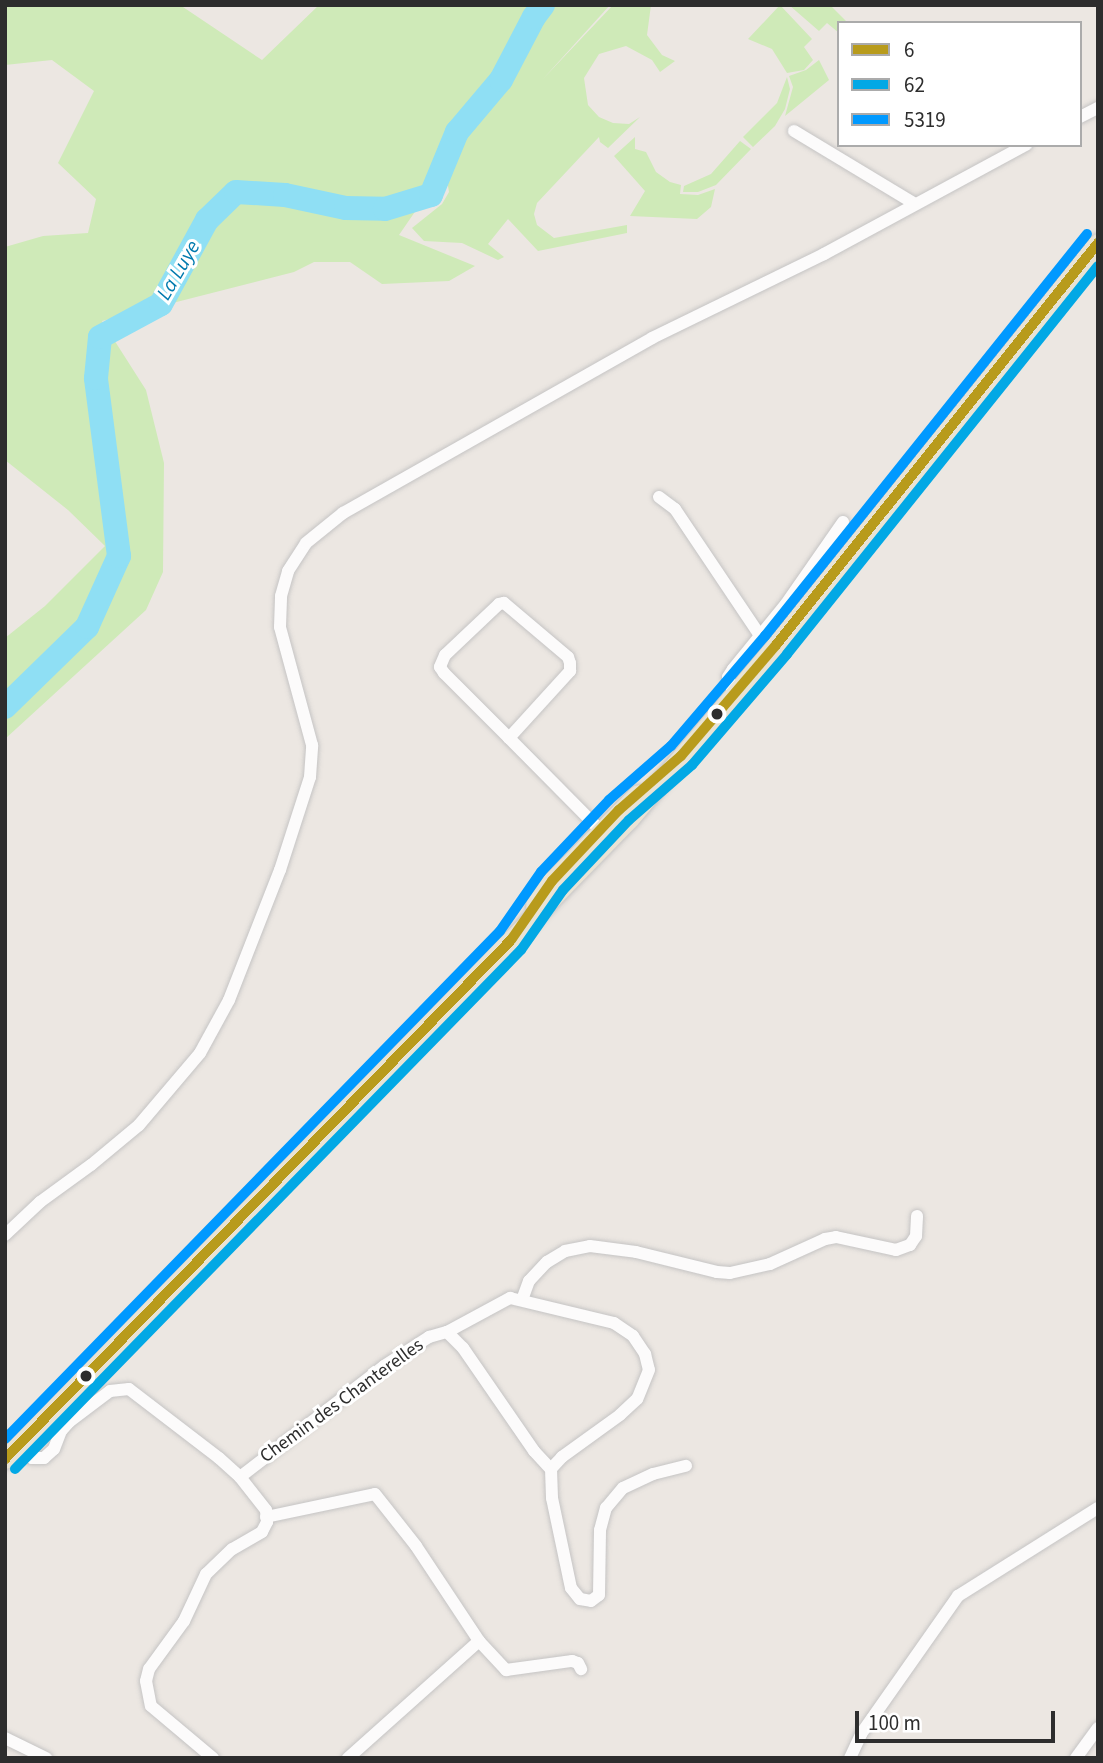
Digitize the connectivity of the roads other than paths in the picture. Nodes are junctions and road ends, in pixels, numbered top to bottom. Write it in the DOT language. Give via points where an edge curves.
graph roads {
  1 [pos="1098,108"];
  2 [pos="1082,116"];
  3 [pos="794,131"];
  4 [pos="1022,147"];
  5 [pos="915,204"];
  6 [pos="1098,243"];
  7 [pos="659,496"];
  8 [pos="843,522"];
  9 [pos="761,637"];
  10 [pos="734,694"];
  11 [pos="509,738"];
  12 [pos="606,834"];
  13 [pos="918,1216"];
  14 [pos="5,1235"];
  15 [pos="522,1300"];
  16 [pos="447,1332"];
  17 [pos="11,1453"];
  18 [pos="686,1466"];
  19 [pos="551,1469"];
  20 [pos="240,1477"];
  21 [pos="1098,1508"];
  22 [pos="266,1517"];
  23 [pos="479,1641"];
  24 [pos="580,1670"];
  25 [pos="1098,1728"];
  26 [pos="6,1741"];
  27 [pos="46,1758"];
  28 [pos="213,1758"];
  29 [pos="348,1758"];
  30 [pos="850,1758"];
  31 [pos="1076,1758"];
  1 -- 2 [label="street"];
  3 -- 5 [label="street"];
  4 -- 5 [label="street"];
  5 -- 14 [label="street" via="652,338 343,513 306,543 288,571 280,627 312,745 310,777 280,870 229,1000 200,1053 139,1125"];
  6 -- 10 [label="main road"];
  7 -- 9 [label="street" via="675,509"];
  8 -- 9 [label="street"];
  9 -- 10 [label="street" via="728,677"];
  10 -- 12 [label="main road"];
  11 -- 11 [label="street" via="440,667 445,655 504,603 570,663 570,671"];
  11 -- 12 [label="street"];
  12 -- 17 [label="main road" via="511,940"];
  13 -- 15 [label="street" via="916,1236 910,1245 896,1250 825,1238 769,1264 730,1273 636,1252 590,1246 565,1251 530,1281"];
  15 -- 16 [label="street, Chemin des Chanterelles" via="510,1298"];
  15 -- 19 [label="street, Chemin des Chanterelles" via="614,1323 633,1336 645,1353 649,1370 637,1399"];
  16 -- 19 [label="street"];
  16 -- 20 [label="street, Chemin des Chanterelles" via="429,1337 384,1366"];
  17 -- 20 [label="street" via="32,1458 50,1454 69,1422 119,1388 139,1394"];
  18 -- 19 [label="street" via="622,1488 606,1508 600,1530 599,1595 591,1601 580,1599 571,1588 552,1499"];
  20 -- 22 [label="street" via="266,1510"];
  21 -- 30 [label="street" via="958,1596 861,1734"];
  22 -- 23 [label="street" via="375,1493"];
  22 -- 28 [label="street" via="262,1532 232,1549 206,1574 184,1621 146,1681 151,1706"];
  23 -- 24 [label="street" via="506,1670 572,1661 578,1662"];
  23 -- 29 [label="street"];
  25 -- 31 [label="street"];
  26 -- 27 [label="street"];
}
